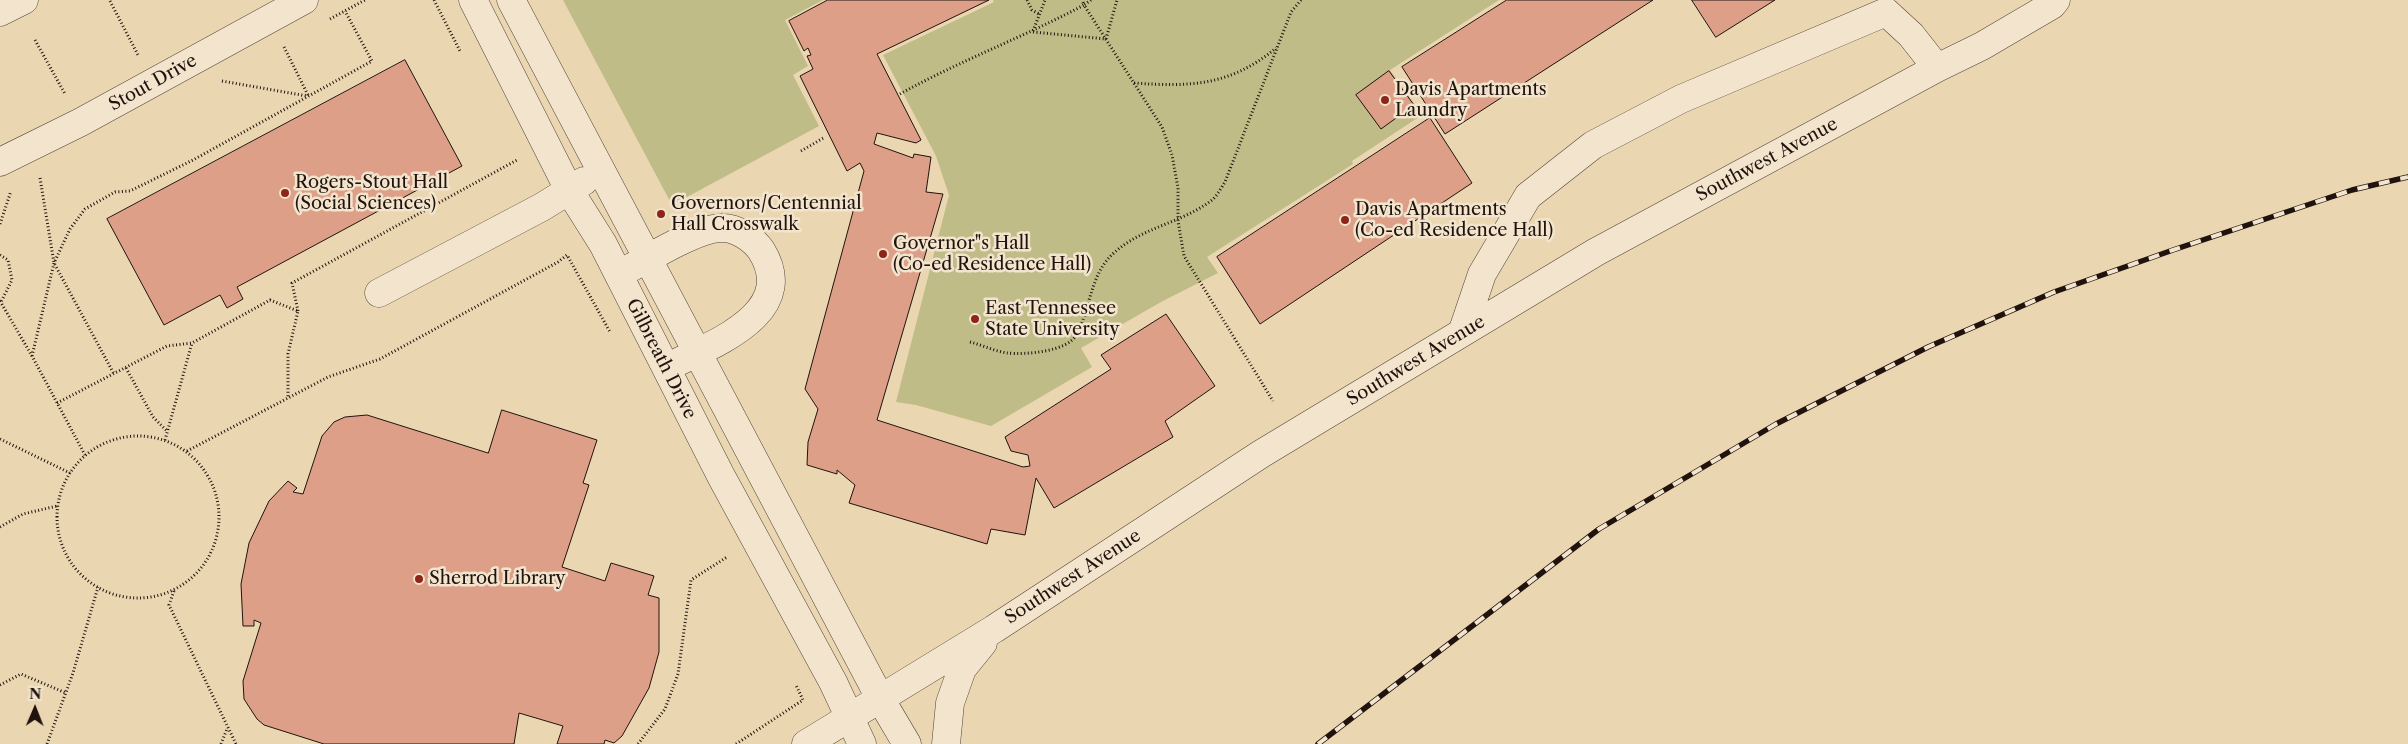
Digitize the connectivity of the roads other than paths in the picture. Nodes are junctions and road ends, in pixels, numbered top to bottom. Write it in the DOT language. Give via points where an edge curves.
graph roads {
  1 [pos="24,0"];
  2 [pos="304,0"];
  3 [pos="473,0"];
  4 [pos="511,0"];
  5 [pos="2021,0"];
  6 [pos="2056,0"];
  7 [pos="1893,6"];
  8 [pos="0,12"];
  9 [pos="2013,28"];
  10 [pos="1937,68"];
  11 [pos="0,162"];
  12 [pos="602,170"];
  13 [pos="569,190"];
  14 [pos="648,259"];
  15 [pos="618,275"];
  16 [pos="379,293"];
  17 [pos="1462,333"];
  18 [pos="697,352"];
  19 [pos="666,368"];
  20 [pos="994,629"];
  21 [pos="881,700"];
  22 [pos="849,719"];
  23 [pos="806,744"];
  24 [pos="862,744"];
  25 [pos="907,744"];
  26 [pos="946,744"];
  1 -- 8 [label="street"];
  2 -- 11 [label="street, Stout Drive" via="81,122"];
  3 -- 13 [label="street, Gilbreath Drive"];
  4 -- 12 [label="street, Gilbreath Drive"];
  5 -- 9 [label="street"];
  6 -- 9 [label="street, Southwest Avenue"];
  7 -- 10 [label="street"];
  7 -- 17 [label="street" via="1681,99 1593,145 1528,196 1482,274"];
  9 -- 10 [label="street, Southwest Avenue"];
  10 -- 17 [label="street, Southwest Avenue" via="1596,252"];
  12 -- 13 [label="street"];
  12 -- 14 [label="street, Gilbreath Drive"];
  13 -- 15 [label="street, Gilbreath Drive"];
  13 -- 16 [label="street"];
  14 -- 15 [label="street"];
  14 -- 18 [label="street, Gilbreath Drive"];
  14 -- 18 [label="street" via="693,235 721,227 734,229 756,244 770,264 771,289 755,318"];
  15 -- 19 [label="street, Gilbreath Drive"];
  17 -- 20 [label="street, Southwest Avenue" via="1262,454"];
  18 -- 19 [label="street"];
  18 -- 21 [label="street, Gilbreath Drive"];
  19 -- 22 [label="street, Gilbreath Drive" via="720,476 833,682"];
  20 -- 21 [label="street, Southwest Avenue"];
  20 -- 26 [label="street" via="962,669 950,703"];
  21 -- 22 [label="street, Southwest Avenue"];
  21 -- 25 [label="street"];
  22 -- 23 [label="street, Southwest Avenue"];
  22 -- 24 [label="street"];
}
